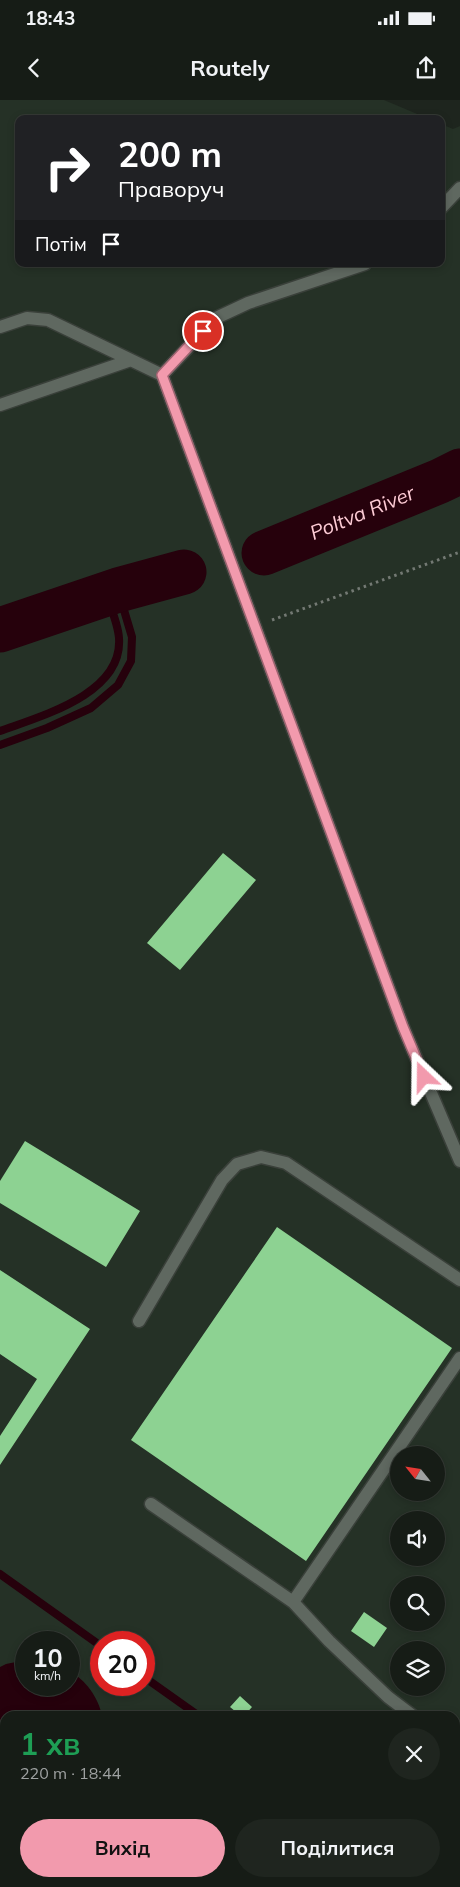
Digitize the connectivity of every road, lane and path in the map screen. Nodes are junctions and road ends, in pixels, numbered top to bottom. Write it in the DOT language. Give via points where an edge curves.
graph roads {
  1 [pos="460,188"];
  2 [pos="445,204"];
  3 [pos="356,267"];
  4 [pos="0,327"];
  5 [pos="131,360"];
  6 [pos="162,375"];
  7 [pos="0,405"];
  8 [pos="460,552"];
  9 [pos="255,626"];
  10 [pos="460,1161"];
  11 [pos="460,1280"];
  12 [pos="139,1321"];
  13 [pos="460,1358"];
  14 [pos="151,1504"];
  15 [pos="293,1602"];
  16 [pos="406,1711"];
  1 -- 2 [label="lane"];
  3 -- 6 [label="lane" via="248,303 216,318"];
  4 -- 5 [label="lane" via="27,318 48,320"];
  5 -- 6 [label="lane"];
  5 -- 7 [label="lane"];
  6 -- 9 [label="lane"];
  8 -- 9 [label="path"];
  9 -- 10 [label="lane" via="403,1027"];
  11 -- 12 [label="lane" via="286,1163 261,1157 237,1164 222,1180"];
  13 -- 15 [label="lane"];
  14 -- 15 [label="lane"];
  15 -- 16 [label="lane"];
}
